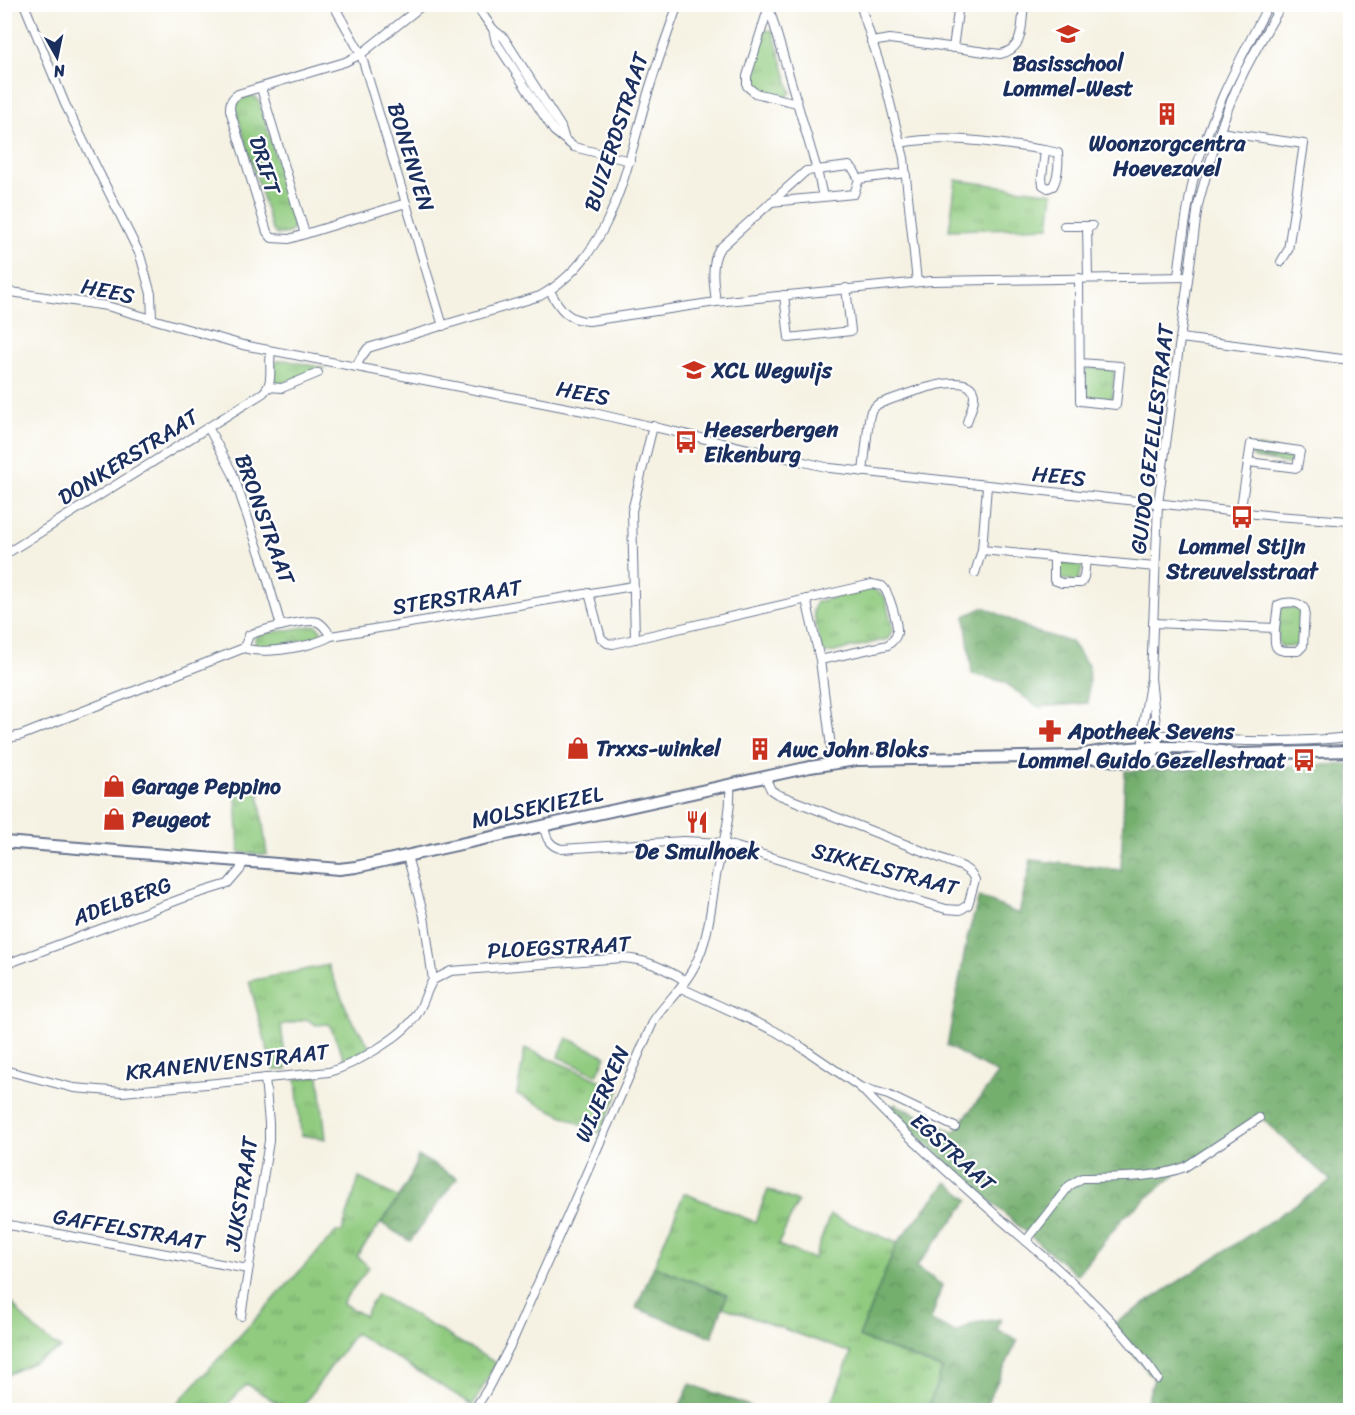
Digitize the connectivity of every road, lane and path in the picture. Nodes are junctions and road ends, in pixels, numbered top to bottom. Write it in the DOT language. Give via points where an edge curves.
graph roads {
  1 [pos="24,4"];
  2 [pos="333,4"];
  3 [pos="424,4"];
  4 [pos="475,4"];
  5 [pos="678,4"];
  6 [pos="860,4"];
  7 [pos="959,4"];
  8 [pos="1024,4"];
  9 [pos="1269,4"];
  10 [pos="1282,4"];
  11 [pos="769,5"];
  12 [pos="1255,31"];
  13 [pos="1264,36"];
  14 [pos="871,42"];
  15 [pos="952,48"];
  16 [pos="361,54"];
  17 [pos="261,88"];
  18 [pos="797,102"];
  19 [pos="1220,132"];
  20 [pos="900,143"];
  21 [pos="1045,150"];
  22 [pos="630,161"];
  23 [pos="817,170"];
  24 [pos="906,173"];
  25 [pos="859,179"];
  26 [pos="823,197"];
  27 [pos="771,202"];
  28 [pos="406,203"];
  29 [pos="1189,203"];
  30 [pos="1198,205"];
  31 [pos="1064,226"];
  32 [pos="304,234"];
  33 [pos="1281,262"];
  34 [pos="1178,276"];
  35 [pos="1188,277"];
  36 [pos="1084,278"];
  37 [pos="917,282"];
  38 [pos="846,288"];
  39 [pos="4,291"];
  40 [pos="550,291"];
  41 [pos="784,295"];
  42 [pos="716,302"];
  43 [pos="152,319"];
  44 [pos="443,326"];
  45 [pos="1181,338"];
  46 [pos="271,351"];
  47 [pos="1350,357"];
  48 [pos="1080,363"];
  49 [pos="356,367"];
  50 [pos="318,373"];
  51 [pos="269,387"];
  52 [pos="967,422"];
  53 [pos="653,426"];
  54 [pos="208,428"];
  55 [pos="1248,462"];
  56 [pos="863,472"];
  57 [pos="987,486"];
  58 [pos="1158,504"];
  59 [pos="1240,513"];
  60 [pos="1350,521"];
  61 [pos="981,550"];
  62 [pos="4,555"];
  63 [pos="1054,557"];
  64 [pos="1086,561"];
  65 [pos="1155,567"];
  66 [pos="975,573"];
  67 [pos="633,586"];
  68 [pos="590,593"];
  69 [pos="806,599"];
  70 [pos="1153,623"];
  71 [pos="281,626"];
  72 [pos="1275,628"];
  73 [pos="331,636"];
  74 [pos="635,639"];
  75 [pos="244,648"];
  76 [pos="820,660"];
  77 [pos="1151,678"];
  78 [pos="1143,732"];
  79 [pos="1157,733"];
  80 [pos="1350,737"];
  81 [pos="4,739"];
  82 [pos="1143,749"];
  83 [pos="1158,749"];
  84 [pos="1350,751"];
  85 [pos="1240,754"];
  86 [pos="1076,756"];
  87 [pos="1151,761"];
  88 [pos="833,763"];
  89 [pos="765,777"];
  90 [pos="730,785"];
  91 [pos="544,826"];
  92 [pos="4,842"];
  93 [pos="723,843"];
  94 [pos="407,856"];
  95 [pos="243,862"];
  96 [pos="4,965"];
  97 [pos="433,980"];
  98 [pos="683,984"];
  99 [pos="4,1070"];
  100 [pos="265,1078"];
  101 [pos="860,1087"];
  102 [pos="1259,1118"];
  103 [pos="955,1127"];
  104 [pos="4,1224"];
  105 [pos="1026,1241"];
  106 [pos="248,1269"];
  107 [pos="241,1316"];
  108 [pos="1158,1378"];
  109 [pos="474,1410"];
  1 -- 43 [label="street" via="75,126 132,236 147,277"];
  2 -- 16 [label="street, BONENVEN"];
  3 -- 16 [label="street, DRIFT"];
  4 -- 22 [label="street" via="504,38 564,137 574,147"];
  5 -- 22 [label="street, BUIZERDSTRAAT" via="653,75"];
  6 -- 14 [label="street"];
  7 -- 15 [label="street"];
  8 -- 15 [label="street" via="1019,41 1009,52"];
  9 -- 12 [label="street"];
  10 -- 13 [label="street, GUIDO GEZELLESTRAAT"];
  11 -- 18 [label="street"];
  11 -- 18 [label="street" via="747,86 755,93"];
  12 -- 13 [label="street"];
  12 -- 29 [label="street" via="1223,93 1202,150"];
  13 -- 19 [label="street, GUIDO GEZELLESTRAAT" via="1243,74"];
  14 -- 15 [label="street" via="890,39"];
  14 -- 20 [label="street"];
  16 -- 17 [label="street, DRIFT"];
  16 -- 28 [label="street, BONENVEN"];
  17 -- 32 [label="street, DRIFT"];
  17 -- 32 [label="street, DRIFT" via="238,94 230,111 267,232 272,238 283,240"];
  18 -- 23 [label="street"];
  19 -- 30 [label="street, GUIDO GEZELLESTRAAT"];
  19 -- 33 [label="street" via="1304,144 1288,250"];
  20 -- 21 [label="street" via="940,139"];
  20 -- 24 [label="street"];
  22 -- 40 [label="street, BUIZERDSTRAAT" via="600,236 578,266"];
  23 -- 25 [label="street" via="849,166"];
  23 -- 26 [label="street"];
  23 -- 27 [label="street" via="806,171"];
  24 -- 25 [label="street"];
  24 -- 37 [label="street"];
  25 -- 26 [label="street" via="854,194"];
  26 -- 27 [label="street"];
  27 -- 42 [label="street" via="715,256"];
  28 -- 32 [label="street, DRIFT"];
  28 -- 44 [label="street, BONENVEN"];
  29 -- 30 [label="street"];
  29 -- 34 [label="street"];
  30 -- 35 [label="street, GUIDO GEZELLESTRAAT"];
  31 -- 36 [label="street" via="1090,226"];
  34 -- 35 [label="street"];
  34 -- 36 [label="street"];
  35 -- 45 [label="street, GUIDO GEZELLESTRAAT"];
  36 -- 37 [label="street"];
  36 -- 48 [label="street"];
  37 -- 38 [label="street"];
  38 -- 41 [label="street"];
  38 -- 41 [label="street" via="851,332 789,338"];
  39 -- 43 [label="street, HEES" via="107,306"];
  40 -- 42 [label="street" via="560,309 580,321"];
  40 -- 44 [label="street, BUIZERDSTRAAT"];
  41 -- 42 [label="street"];
  43 -- 46 [label="street, HEES"];
  44 -- 49 [label="street, BUIZERDSTRAAT" via="368,348"];
  45 -- 47 [label="street"];
  45 -- 58 [label="street, GUIDO GEZELLESTRAAT"];
  46 -- 49 [label="street, HEES"];
  46 -- 51 [label="street"];
  48 -- 48 [label="street" via="1080,401 1116,405 1120,366"];
  49 -- 53 [label="street, HEES"];
  50 -- 51 [label="street, DONKERSTRAAT" via="282,388"];
  51 -- 54 [label="street, DONKERSTRAAT"];
  52 -- 56 [label="street" via="973,391 959,382 878,404 869,419"];
  53 -- 56 [label="street, HEES" via="830,468"];
  53 -- 67 [label="street" via="632,511"];
  54 -- 62 [label="street, DONKERSTRAAT"];
  54 -- 71 [label="street, BRONSTRAAT" via="233,474"];
  55 -- 55 [label="street" via="1251,444 1300,451 1298,468"];
  55 -- 59 [label="street"];
  56 -- 57 [label="street, HEES"];
  57 -- 58 [label="street, HEES"];
  57 -- 61 [label="street"];
  58 -- 59 [label="street, HEES"];
  58 -- 65 [label="street, GUIDO GEZELLESTRAAT"];
  59 -- 60 [label="street, HEES"];
  61 -- 63 [label="street"];
  61 -- 66 [label="street"];
  63 -- 64 [label="street"];
  63 -- 64 [label="street" via="1054,580 1073,584 1081,583"];
  64 -- 65 [label="street"];
  65 -- 70 [label="street, GUIDO GEZELLESTRAAT"];
  67 -- 68 [label="street, STERSTRAAT"];
  67 -- 74 [label="street"];
  68 -- 73 [label="street, STERSTRAAT"];
  68 -- 74 [label="street" via="601,638 613,644"];
  69 -- 74 [label="street"];
  69 -- 76 [label="street"];
  69 -- 76 [label="street" via="872,584 881,586 888,593 897,627 897,634 888,645"];
  70 -- 72 [label="street"];
  70 -- 77 [label="street, GUIDO GEZELLESTRAAT"];
  71 -- 73 [label="street, STERSTRAAT" via="314,621"];
  71 -- 75 [label="street, STERSTRAAT" via="249,635"];
  72 -- 72 [label="street" via="1276,649 1302,650 1304,606 1278,605"];
  73 -- 75 [label="street, STERSTRAAT" via="322,642 266,651"];
  75 -- 81 [label="street, STERSTRAAT"];
  76 -- 88 [label="street"];
  77 -- 78 [label="street, GUIDO GEZELLESTRAAT"];
  77 -- 79 [label="street, GUIDO GEZELLESTRAAT"];
  78 -- 79 [label="street"];
  78 -- 82 [label="street, GUIDO GEZELLESTRAAT"];
  79 -- 80 [label="street" via="1226,740"];
  79 -- 83 [label="street, GUIDO GEZELLESTRAAT"];
  82 -- 83 [label="main road, MOLSEKIEZEL"];
  82 -- 86 [label="main road, MOLSEKIEZEL"];
  82 -- 87 [label="street"];
  83 -- 85 [label="main road, MOLSEKIEZEL"];
  83 -- 87 [label="street"];
  84 -- 85 [label="main road, MOLSEKIEZEL"];
  85 -- 87 [label="main road, MOLSEKIEZEL"];
  86 -- 87 [label="main road, MOLSEKIEZEL"];
  86 -- 88 [label="main road, MOLSEKIEZEL"];
  88 -- 89 [label="main road, MOLSEKIEZEL"];
  89 -- 90 [label="main road, MOLSEKIEZEL"];
  89 -- 93 [label="street, SIKKELSTRAAT" via="777,794 963,867 975,880 968,905 960,910 946,909"];
  90 -- 91 [label="main road, MOLSEKIEZEL"];
  90 -- 93 [label="street, WIJERKEN"];
  91 -- 93 [label="street, SIKKELSTRAAT" via="548,841 562,849 683,841"];
  91 -- 94 [label="main road, MOLSEKIEZEL"];
  92 -- 95 [label="main road, MOLSEKIEZEL"];
  93 -- 98 [label="street, WIJERKEN" via="702,949"];
  94 -- 95 [label="main road, MOLSEKIEZEL" via="339,869"];
  94 -- 97 [label="street" via="424,916"];
  95 -- 96 [label="street, ADELBERG" via="228,884"];
  97 -- 98 [label="street, PLOEGSTRAAT" via="451,971 622,958 654,964"];
  97 -- 100 [label="street, KRANENVENSTRAAT" via="412,1021 352,1064 329,1072"];
  98 -- 101 [label="street, EGSTRAAT" via="775,1031"];
  98 -- 109 [label="street, WIJERKEN" via="654,1020 512,1342"];
  99 -- 100 [label="street, KRANENVENSTRAAT" via="74,1088 123,1092"];
  100 -- 106 [label="street, JUKSTRAAT" via="268,1141"];
  101 -- 103 [label="street, EGSTRAAT" via="888,1095"];
  101 -- 105 [label="street, EGSTRAAT" via="911,1139"];
  102 -- 105 [label="street" via="1172,1172 1075,1181"];
  104 -- 106 [label="street, GAFFELSTRAAT"];
  105 -- 108 [label="street, EGSTRAAT" via="1092,1299"];
  106 -- 107 [label="street, JUKSTRAAT"];
}
